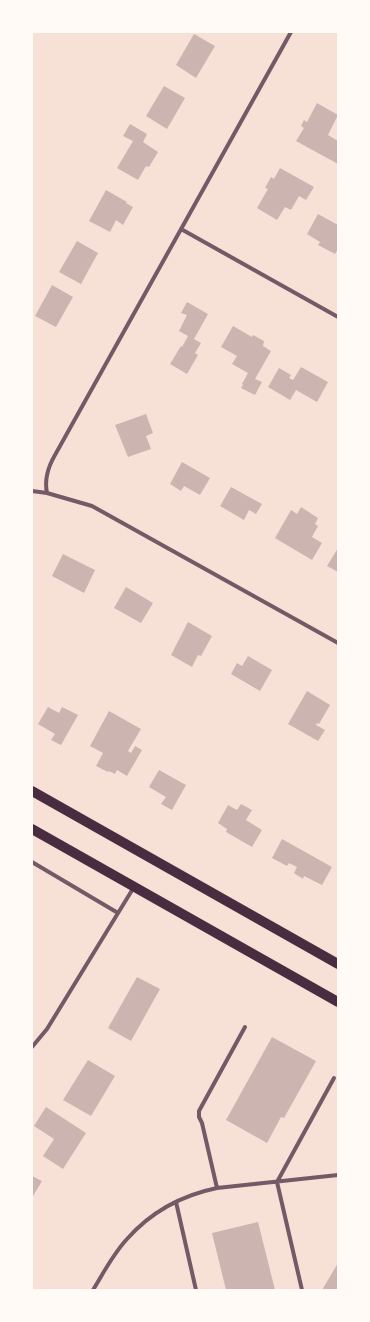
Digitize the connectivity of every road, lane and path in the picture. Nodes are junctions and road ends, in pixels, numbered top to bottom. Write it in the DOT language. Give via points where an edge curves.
graph roads {
  1 [pos="291,32"];
  2 [pos="181,229"];
  3 [pos="338,317"];
  4 [pos="32,491"];
  5 [pos="47,493"];
  6 [pos="338,643"];
  7 [pos="32,791"];
  8 [pos="32,829"];
  9 [pos="32,862"];
  10 [pos="134,887"];
  11 [pos="118,913"];
  12 [pos="338,964"];
  13 [pos="338,1002"];
  14 [pos="245,1027"];
  15 [pos="32,1047"];
  16 [pos="334,1078"];
  17 [pos="338,1174"];
  18 [pos="277,1182"];
  19 [pos="217,1188"];
  20 [pos="176,1202"];
  21 [pos="93,1290"];
  22 [pos="196,1290"];
  23 [pos="302,1290"];
  1 -- 2 [label="street"];
  2 -- 3 [label="street"];
  2 -- 5 [label="street" via="51,462 46,476"];
  4 -- 5 [label="street"];
  5 -- 6 [label="street" via="92,506"];
  7 -- 12 [label="main road"];
  8 -- 10 [label="main road"];
  9 -- 11 [label="street"];
  10 -- 11 [label="street"];
  10 -- 13 [label="main road"];
  11 -- 15 [label="street" via="47,1029"];
  14 -- 19 [label="street" via="199,1111"];
  16 -- 18 [label="street"];
  17 -- 18 [label="street"];
  18 -- 19 [label="street"];
  18 -- 23 [label="street"];
  19 -- 20 [label="street"];
  20 -- 21 [label="street" via="153,1215 128,1238"];
  20 -- 22 [label="street"];
}
